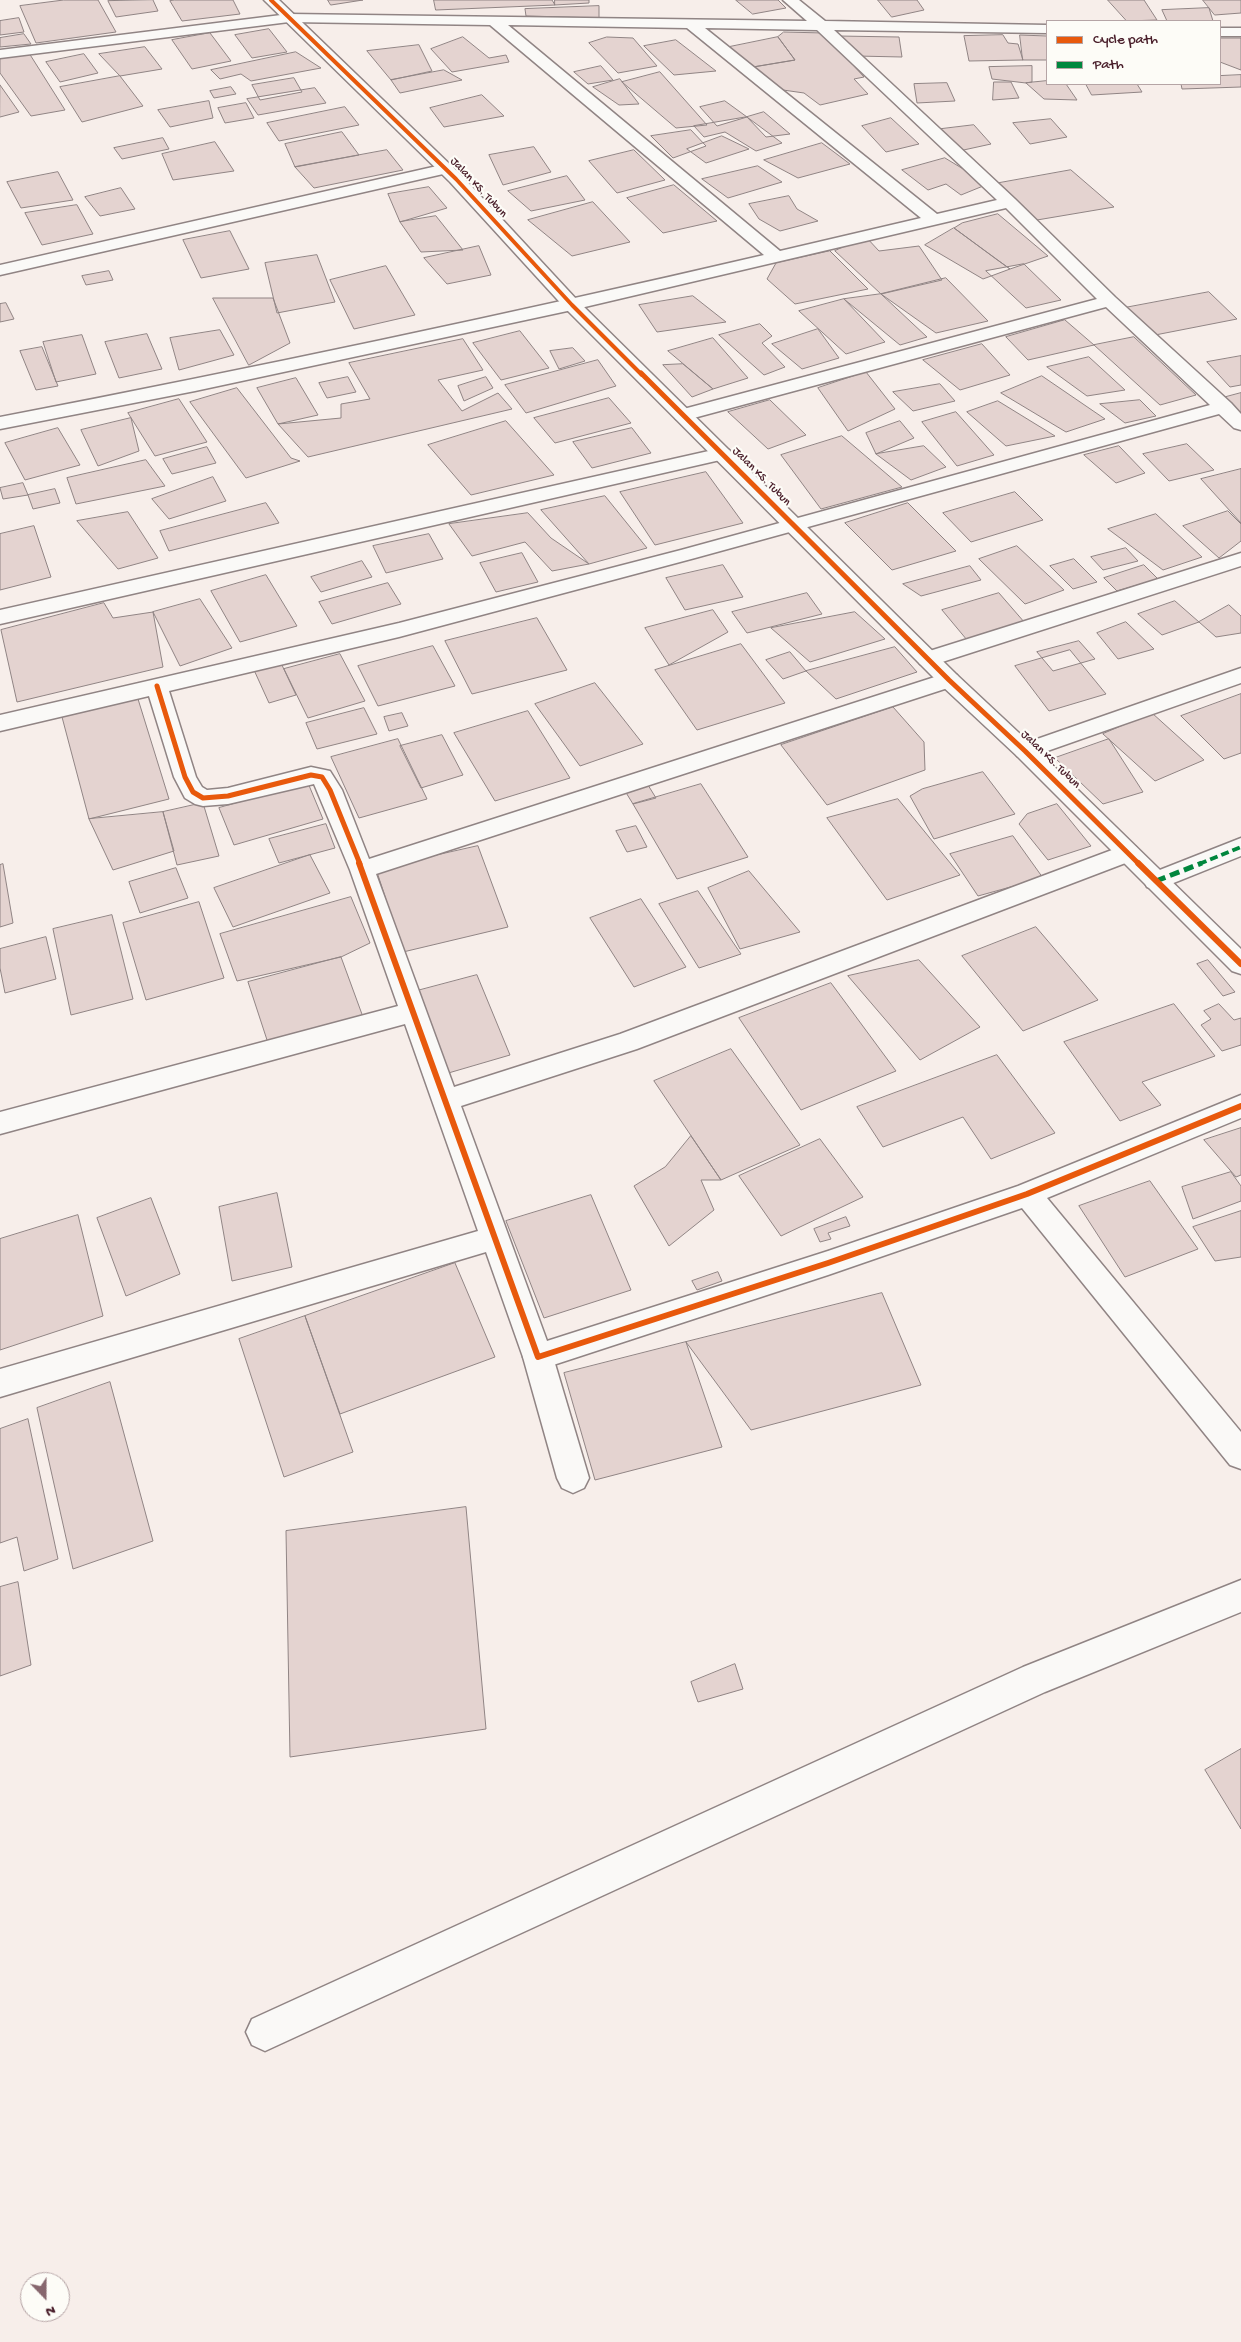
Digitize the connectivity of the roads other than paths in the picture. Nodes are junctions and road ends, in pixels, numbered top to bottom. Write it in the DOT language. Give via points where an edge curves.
graph roads {
  1 [pos="271,0"];
  2 [pos="790,0"];
  3 [pos="289,18"];
  4 [pos="494,21"];
  5 [pos="691,24"];
  6 [pos="819,24"];
  7 [pos="1046,30"];
  8 [pos="1221,32"];
  9 [pos="1241,32"];
  10 [pos="0,54"];
  11 [pos="446,169"];
  12 [pos="1009,202"];
  13 [pos="934,220"];
  14 [pos="778,258"];
  15 [pos="0,270"];
  16 [pos="1109,301"];
  17 [pos="572,305"];
  18 [pos="1224,407"];
  19 [pos="683,415"];
  20 [pos="0,423"];
  21 [pos="1241,424"];
  22 [pos="722,454"];
  23 [pos="792,524"];
  24 [pos="1241,559"];
  25 [pos="0,617"];
  26 [pos="928,659"];
  27 [pos="1241,675"];
  28 [pos="949,680"];
  29 [pos="156,686"];
  30 [pos="0,722"];
  31 [pos="1025,751"];
  32 [pos="1241,847"];
  33 [pos="1128,853"];
  34 [pos="362,870"];
  35 [pos="1156,881"];
  36 [pos="1241,964"];
  37 [pos="412,1012"];
  38 [pos="444,1101"];
  39 [pos="1241,1106"];
  40 [pos="0,1123"];
  41 [pos="1027,1194"];
  42 [pos="494,1238"];
  43 [pos="538,1357"];
  44 [pos="0,1383"];
  45 [pos="1241,1455"];
  46 [pos="573,1478"];
  47 [pos="1241,1596"];
  48 [pos="265,2032"];
  1 -- 3 [label="street, Jalan KS. Tubun"];
  2 -- 6 [label="street"];
  3 -- 4 [label="street"];
  3 -- 10 [label="street"];
  3 -- 11 [label="street, Jalan KS. Tubun"];
  4 -- 5 [label="street"];
  4 -- 14 [label="street"];
  5 -- 6 [label="street"];
  5 -- 13 [label="street"];
  6 -- 7 [label="street"];
  6 -- 12 [label="street"];
  8 -- 9 [label="street"];
  11 -- 15 [label="street"];
  11 -- 17 [label="street, Jalan KS. Tubun"];
  12 -- 13 [label="street"];
  12 -- 16 [label="street"];
  13 -- 14 [label="street"];
  14 -- 17 [label="street"];
  16 -- 18 [label="street"];
  16 -- 19 [label="street"];
  17 -- 19 [label="street, Jalan KS. Tubun"];
  17 -- 20 [label="street"];
  18 -- 21 [label="street"];
  18 -- 23 [label="street"];
  19 -- 22 [label="street, Jalan KS. Tubun"];
  22 -- 23 [label="street, Jalan KS. Tubun"];
  22 -- 25 [label="street"];
  23 -- 26 [label="street, Jalan KS. Tubun"];
  23 -- 29 [label="street" via="399,630"];
  24 -- 26 [label="street"];
  26 -- 28 [label="street, Jalan KS. Tubun"];
  27 -- 31 [label="street"];
  28 -- 31 [label="street, Jalan KS. Tubun"];
  28 -- 34 [label="street"];
  29 -- 30 [label="street"];
  29 -- 34 [label="street" via="193,792 203,798 228,796 311,775 322,777"];
  31 -- 33 [label="street, Jalan KS. Tubun"];
  32 -- 35 [label="street"];
  33 -- 35 [label="street, Jalan KS. Tubun"];
  33 -- 38 [label="street" via="628,1042"];
  34 -- 37 [label="street"];
  35 -- 36 [label="street, Jalan KS. Tubun"];
  37 -- 38 [label="street"];
  37 -- 40 [label="street"];
  38 -- 42 [label="street"];
  39 -- 41 [label="street"];
  41 -- 43 [label="street" via="828,1263"];
  41 -- 45 [label="street"];
  42 -- 43 [label="street"];
  42 -- 44 [label="street"];
  43 -- 46 [label="street"];
  47 -- 48 [label="street" via="1034,1679"];
}
